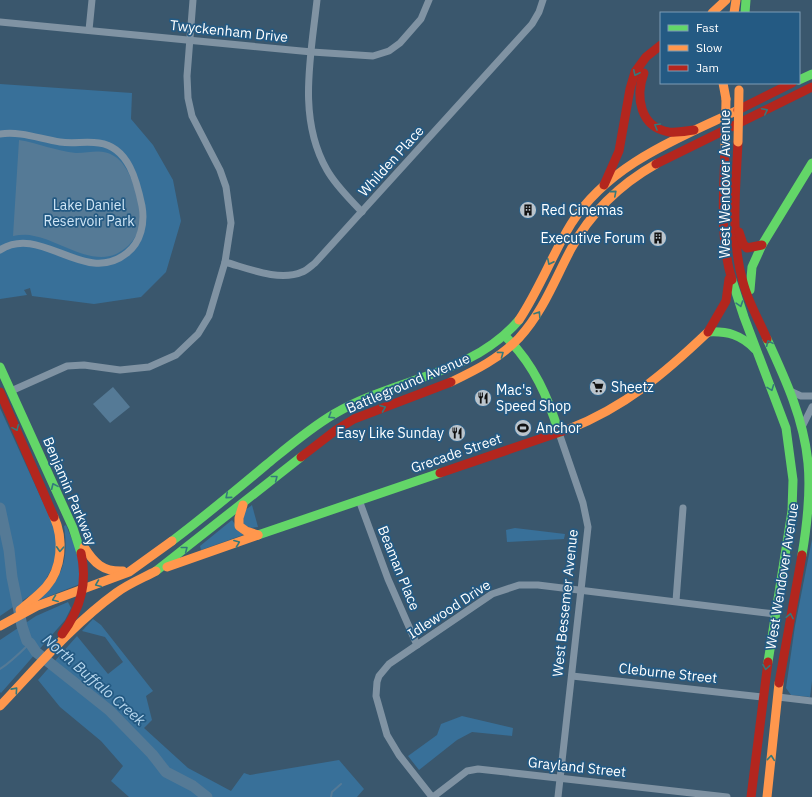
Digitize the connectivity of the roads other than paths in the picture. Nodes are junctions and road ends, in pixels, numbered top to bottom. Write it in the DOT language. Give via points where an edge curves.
graph roads {
  1 [pos="92,0"];
  2 [pos="193,0"];
  3 [pos="317,0"];
  4 [pos="429,0"];
  5 [pos="543,0"];
  6 [pos="726,0"];
  7 [pos="736,0"];
  8 [pos="746,0"];
  9 [pos="713,12"];
  10 [pos="734,12"];
  11 [pos="745,12"];
  12 [pos="0,22"];
  13 [pos="89,30"];
  14 [pos="190,39"];
  15 [pos="660,45"];
  16 [pos="312,52"];
  17 [pos="660,55"];
  18 [pos="812,74"];
  19 [pos="800,80"];
  20 [pos="723,84"];
  21 [pos="728,84"];
  22 [pos="790,84"];
  23 [pos="739,86"];
  24 [pos="812,87"];
  25 [pos="726,99"];
  26 [pos="694,130"];
  27 [pos="0,134"];
  28 [pos="812,163"];
  29 [pos="604,185"];
  30 [pos="362,212"];
  31 [pos="736,222"];
  32 [pos="762,245"];
  33 [pos="0,250"];
  34 [pos="225,262"];
  35 [pos="728,267"];
  36 [pos="750,300"];
  37 [pos="708,332"];
  38 [pos="504,335"];
  39 [pos="513,344"];
  40 [pos="757,351"];
  41 [pos="0,367"];
  42 [pos="11,391"];
  43 [pos="790,391"];
  44 [pos="0,392"];
  45 [pos="812,396"];
  46 [pos="812,407"];
  47 [pos="802,427"];
  48 [pos="559,433"];
  49 [pos="359,500"];
  50 [pos="244,502"];
  51 [pos="683,508"];
  52 [pos="73,529"];
  53 [pos="258,535"];
  54 [pos="134,568"];
  55 [pos="161,568"];
  56 [pos="83,590"];
  57 [pos="582,590"];
  58 [pos="676,601"];
  59 [pos="27,607"];
  60 [pos="775,614"];
  61 [pos="0,626"];
  62 [pos="417,645"];
  63 [pos="54,648"];
  64 [pos="572,676"];
  65 [pos="762,696"];
  66 [pos="778,697"];
  67 [pos="812,701"];
  68 [pos="0,706"];
  69 [pos="755,760"];
  70 [pos="560,778"];
  71 [pos="433,797"];
  72 [pos="558,797"];
  73 [pos="727,797"];
  74 [pos="751,797"];
  75 [pos="760,797"];
  76 [pos="767,797"];
  1 -- 13 [label="street"];
  2 -- 14 [label="street"];
  3 -- 16 [label="street"];
  4 -- 16 [label="street, Twyckenham Drive" via="421,19 400,43 389,51 368,56"];
  5 -- 30 [label="street, Whilden Place" via="532,24"];
  6 -- 9 [label="main road"];
  7 -- 10 [label="main road"];
  8 -- 11 [label="main road"];
  12 -- 13 [label="street, Twyckenham Drive"];
  13 -- 14 [label="street, Twyckenham Drive"];
  14 -- 16 [label="street, Twyckenham Drive"];
  14 -- 34 [label="street" via="188,98 192,116 220,170 229,205 231,223"];
  15 -- 29 [label="main road, one-way" via="646,57 635,72 619,151"];
  16 -- 30 [label="street" via="308,88 309,114 315,143 327,169"];
  26 -- 17 [label="main road, one-way" via="669,132 656,127 644,117 639,102 640,82 644,72"];
  18 -- 19 [label="main road"];
  20 -- 25 [label="main road"];
  21 -- 25 [label="main road, West Wendover Avenue"];
  22 -- 26 [label="main road, Battleground Avenue"];
  23 -- 31 [label="main road, West Wendover Avenue, bridge"];
  39 -- 24 [label="main road, Battleground Avenue, one-way" via="527,330 548,297 570,249 581,232 593,214 611,196 632,178 656,163"];
  25 -- 35 [label="main road, West Wendover Avenue, bridge" via="723,212"];
  26 -- 29 [label="main road, Battleground Avenue" via="643,156"];
  27 -- 33 [label="street" via="20,134 62,143 100,142 111,147 125,157 133,172 144,214 143,229 136,243 127,253 110,261 85,262 35,244 19,242"];
  28 -- 32 [label="main road"];
  29 -- 38 [label="main road, Battleground Avenue, one-way" via="585,204 571,224 528,307"];
  30 -- 34 [label="street, Whilden Place" via="315,264 302,272 278,275"];
  31 -- 32 [label="main road" via="745,246 751,248"];
  31 -- 36 [label="main road, West Wendover Avenue" via="738,258"];
  32 -- 36 [label="main road" via="751,271"];
  34 -- 42 [label="street" via="209,316 198,334 176,355 149,367 120,370 84,365 67,366"];
  35 -- 37 [label="main road, Grecade Street" via="727,299"];
  35 -- 40 [label="main road, West Wendover Avenue, one-way"];
  43 -- 36 [label="main road, West Wendover Avenue, one-way"];
  37 -- 40 [label="main road" via="738,334"];
  37 -- 48 [label="main road, Grecade Street" via="652,383 620,404"];
  38 -- 39 [label="main road, West Bessemer Avenue"];
  38 -- 54 [label="main road, Battleground Avenue, one-way" via="494,345 462,363 345,407 296,440 199,520"];
  39 -- 48 [label="main road, West Bessemer Avenue" via="531,365 538,378"];
  50 -- 39 [label="main road, Battleground Avenue, one-way" via="326,438 355,419 467,374"];
  40 -- 60 [label="main road, West Wendover Avenue, one-way" via="786,428 793,480 787,549"];
  41 -- 42 [label="main road, Benjamin Parkway"];
  52 -- 42 [label="main road, Benjamin Parkway, one-way"];
  43 -- 45 [label="street" via="801,396"];
  43 -- 47 [label="main road, West Wendover Avenue"];
  44 -- 59 [label="main road, Benjamin Parkway, one-way" via="60,530 59,562 46,587"];
  46 -- 47 [label="street"];
  66 -- 47 [label="main road, West Wendover Avenue, one-way" via="808,520 809,483"];
  48 -- 49 [label="main road, Grecade Street"];
  48 -- 57 [label="street, West Bessemer Avenue" via="586,515 587,538"];
  49 -- 53 [label="main road, Grecade Street"];
  49 -- 62 [label="street, Beaman Place" via="388,578"];
  50 -- 53 [label="main road" via="238,517 238,526 245,532"];
  55 -- 50 [label="main road, Battleground Avenue, one-way"];
  51 -- 58 [label="street"];
  52 -- 54 [label="main road" via="101,569 113,572"];
  52 -- 56 [label="main road, Benjamin Parkway" via="83,558"];
  55 -- 53 [label="main road, Grecade Street, one-way"];
  54 -- 56 [label="main road, Battleground Avenue, one-way"];
  55 -- 63 [label="main road, Battleground Avenue" via="105,601"];
  56 -- 59 [label="main road, Battleground Avenue, one-way"];
  56 -- 63 [label="main road, Benjamin Parkway" via="77,611"];
  57 -- 58 [label="street, Idlewood Drive"];
  57 -- 62 [label="street, Idlewood Drive" via="532,585 510,587 484,600"];
  57 -- 64 [label="street, West Bessemer Avenue"];
  58 -- 60 [label="street, Idlewood Drive"];
  59 -- 61 [label="main road"];
  60 -- 65 [label="main road, West Wendover Avenue, one-way"];
  62 -- 71 [label="street, Idlewood Drive" via="384,669 377,682 376,696 387,735 399,755"];
  68 -- 63 [label="main road, Battleground Avenue, one-way"];
  64 -- 65 [label="street, Cleburne Street"];
  64 -- 70 [label="street, West Bessemer Avenue"];
  65 -- 69 [label="main road, West Wendover Avenue"];
  66 -- 67 [label="street"];
  76 -- 66 [label="main road, West Wendover Avenue, one-way"];
  69 -- 74 [label="main road, West Wendover Avenue"];
  69 -- 75 [label="main road"];
  70 -- 71 [label="street, Grayland Street" via="474,769 467,771"];
  70 -- 72 [label="street, West Bessemer Avenue"];
  70 -- 73 [label="street, Grayland Street"];
}
